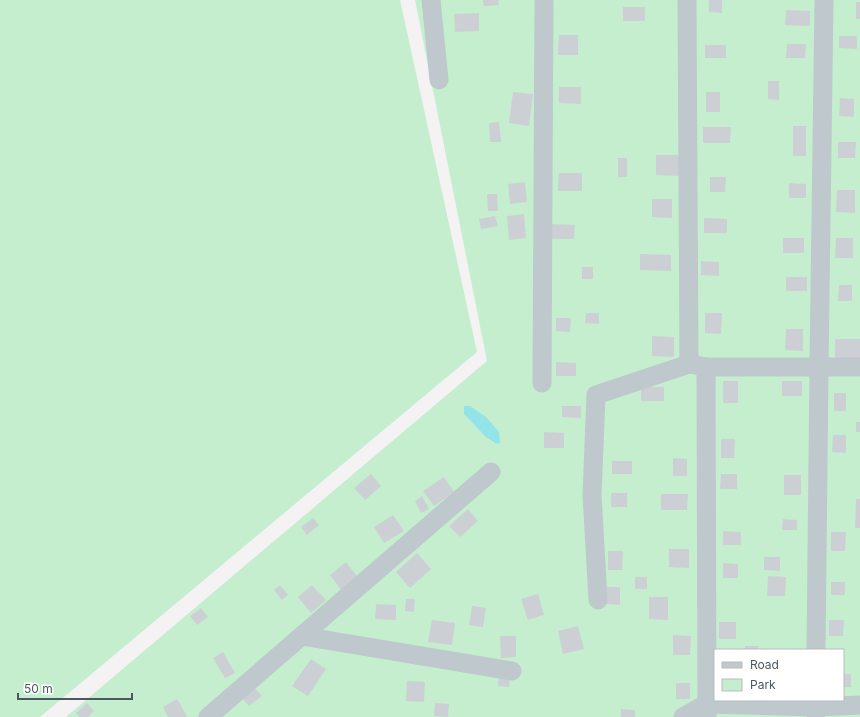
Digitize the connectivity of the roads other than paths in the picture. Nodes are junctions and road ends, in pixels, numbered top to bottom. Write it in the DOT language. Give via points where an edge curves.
graph roads {
  1 [pos="431,0"];
  2 [pos="544,0"];
  3 [pos="687,0"];
  4 [pos="824,0"];
  5 [pos="439,80"];
  6 [pos="697,365"];
  7 [pos="819,367"];
  8 [pos="860,367"];
  9 [pos="542,383"];
  10 [pos="491,472"];
  11 [pos="598,600"];
  12 [pos="302,636"];
  13 [pos="816,649"];
  14 [pos="512,672"];
  15 [pos="860,705"];
  16 [pos="816,708"];
  17 [pos="706,710"];
  18 [pos="208,717"];
  19 [pos="683,717"];
  1 -- 5 [label="street"];
  2 -- 9 [label="street"];
  3 -- 6 [label="street"];
  4 -- 7 [label="street"];
  6 -- 7 [label="street"];
  6 -- 11 [label="street" via="596,395 592,495"];
  6 -- 17 [label="street"];
  7 -- 8 [label="street"];
  7 -- 13 [label="street"];
  10 -- 12 [label="street"];
  12 -- 14 [label="street"];
  12 -- 18 [label="street"];
  15 -- 16 [label="street"];
  16 -- 17 [label="street"];
  17 -- 19 [label="street"];
}
